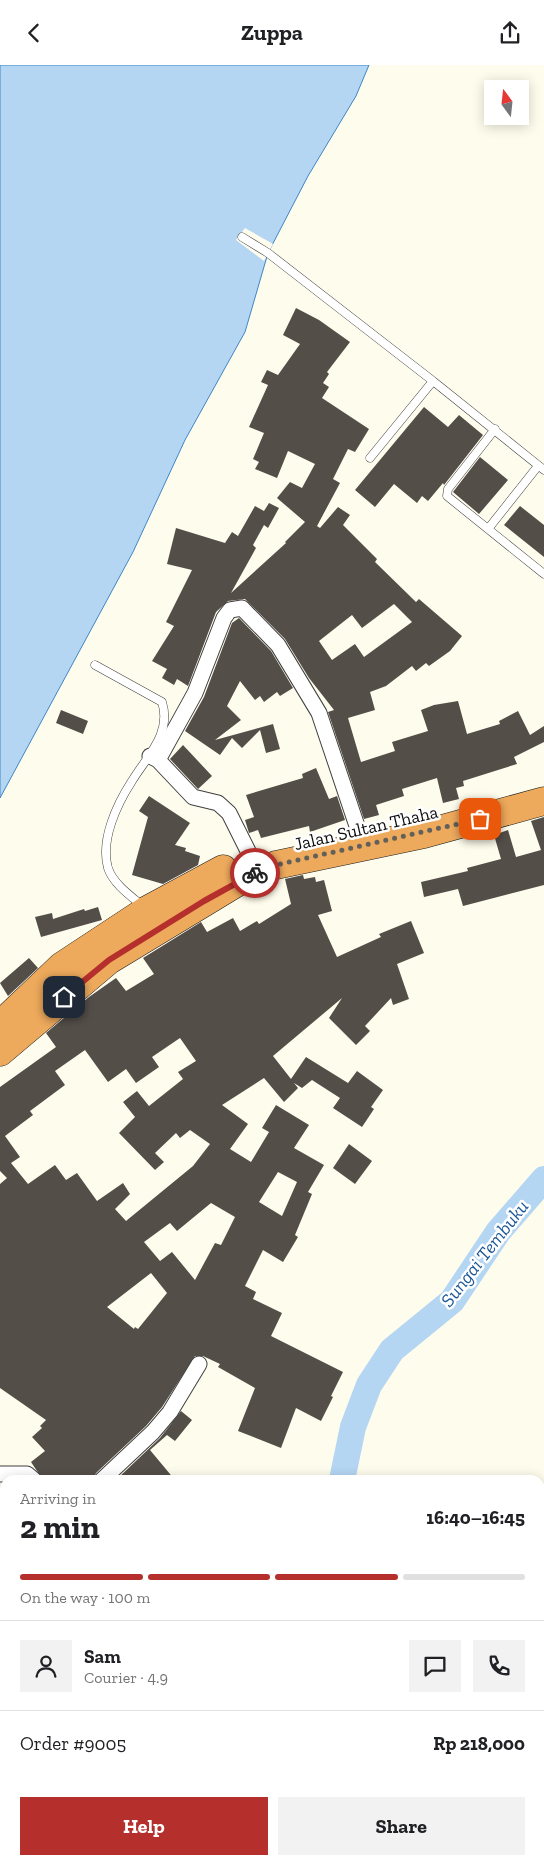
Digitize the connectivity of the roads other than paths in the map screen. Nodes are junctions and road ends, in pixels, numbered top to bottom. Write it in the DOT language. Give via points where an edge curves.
graph roads {
  1 [pos="242,237"];
  2 [pos="433,381"];
  3 [pos="495,429"];
  4 [pos="370,458"];
  5 [pos="541,468"];
  6 [pos="488,529"];
  7 [pos="544,574"];
  8 [pos="94,665"];
  9 [pos="154,758"];
  10 [pos="544,783"];
  11 [pos="544,801"];
  12 [pos="423,825"];
  13 [pos="358,829"];
  14 [pos="251,857"];
  15 [pos="153,919"];
  16 [pos="0,1025"];
  17 [pos="0,1052"];
  18 [pos="199,1364"];
  19 [pos="0,1474"];
  20 [pos="28,1475"];
  21 [pos="107,1475"];
  1 -- 2 [label="lane" via="268,253"];
  2 -- 3 [label="lane"];
  2 -- 4 [label="lane"];
  3 -- 5 [label="lane"];
  3 -- 6 [label="lane" via="446,493"];
  5 -- 6 [label="lane"];
  6 -- 7 [label="lane"];
  8 -- 9 [label="lane" via="162,702 165,726"];
  9 -- 13 [label="street" via="195,693 224,618 230,610 242,609 278,645 319,713"];
  9 -- 14 [label="street" via="193,797 218,803 229,813"];
  9 -- 15 [label="lane" via="131,781 106,841 108,869"];
  10 -- 12 [label="highway, Jalan Sultan Thaha"];
  11 -- 12 [label="highway, Jalan Sultan Thaha"];
  12 -- 13 [label="highway, Jalan Sultan Thaha"];
  12 -- 15 [label="highway, Jalan Sultan Thaha" via="276,865"];
  13 -- 14 [label="highway, Jalan Sultan Thaha"];
  14 -- 15 [label="highway, Jalan Sultan Thaha" via="214,873"];
  15 -- 16 [label="highway, Jalan Sultan Thaha" via="62,966"];
  15 -- 17 [label="highway, Jalan Sultan Thaha"];
  18 -- 21 [label="street" via="170,1412"];
  19 -- 20 [label="street"];
}
